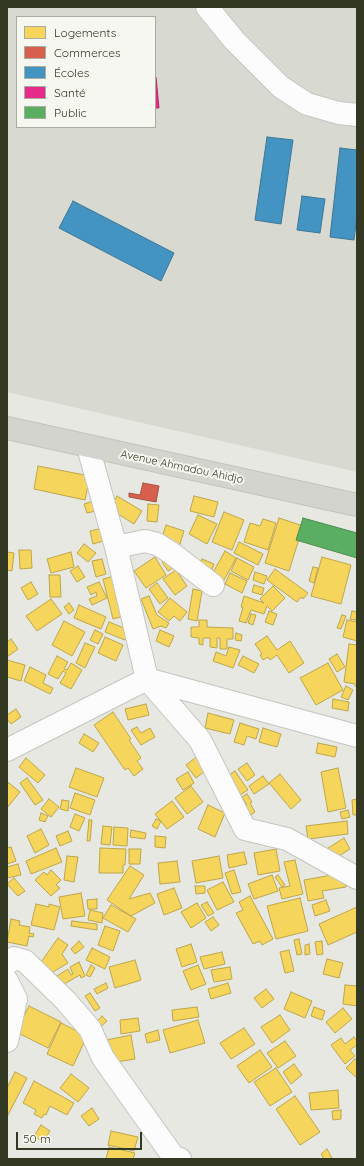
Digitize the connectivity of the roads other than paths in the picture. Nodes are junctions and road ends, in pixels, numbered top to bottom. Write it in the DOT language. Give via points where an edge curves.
graph roads {
  1 [pos="207,7"];
  2 [pos="357,115"];
  3 [pos="7,428"];
  4 [pos="88,447"];
  5 [pos="357,505"];
  6 [pos="116,547"];
  7 [pos="213,585"];
  8 [pos="147,679"];
  9 [pos="357,736"];
  10 [pos="7,750"];
  11 [pos="357,878"];
  12 [pos="7,964"];
  13 [pos="7,981"];
  14 [pos="7,1041"];
  15 [pos="180,1159"];
  1 -- 2 [label="street" via="234,40 281,87 307,104"];
  3 -- 4 [label="main road, Avenue Ahmadou Ahidjo"];
  4 -- 5 [label="main road, Avenue Ahmadou Ahidjo"];
  4 -- 6 [label="street"];
  6 -- 7 [label="street" via="145,542 157,544"];
  6 -- 8 [label="street"];
  8 -- 9 [label="street"];
  8 -- 10 [label="street"];
  8 -- 11 [label="street" via="200,740 245,829 287,839"];
  12 -- 15 [label="street" via="14,958 25,961 66,1001 90,1029 103,1058 164,1145 173,1156"];
  13 -- 14 [label="street" via="16,999"];
}
